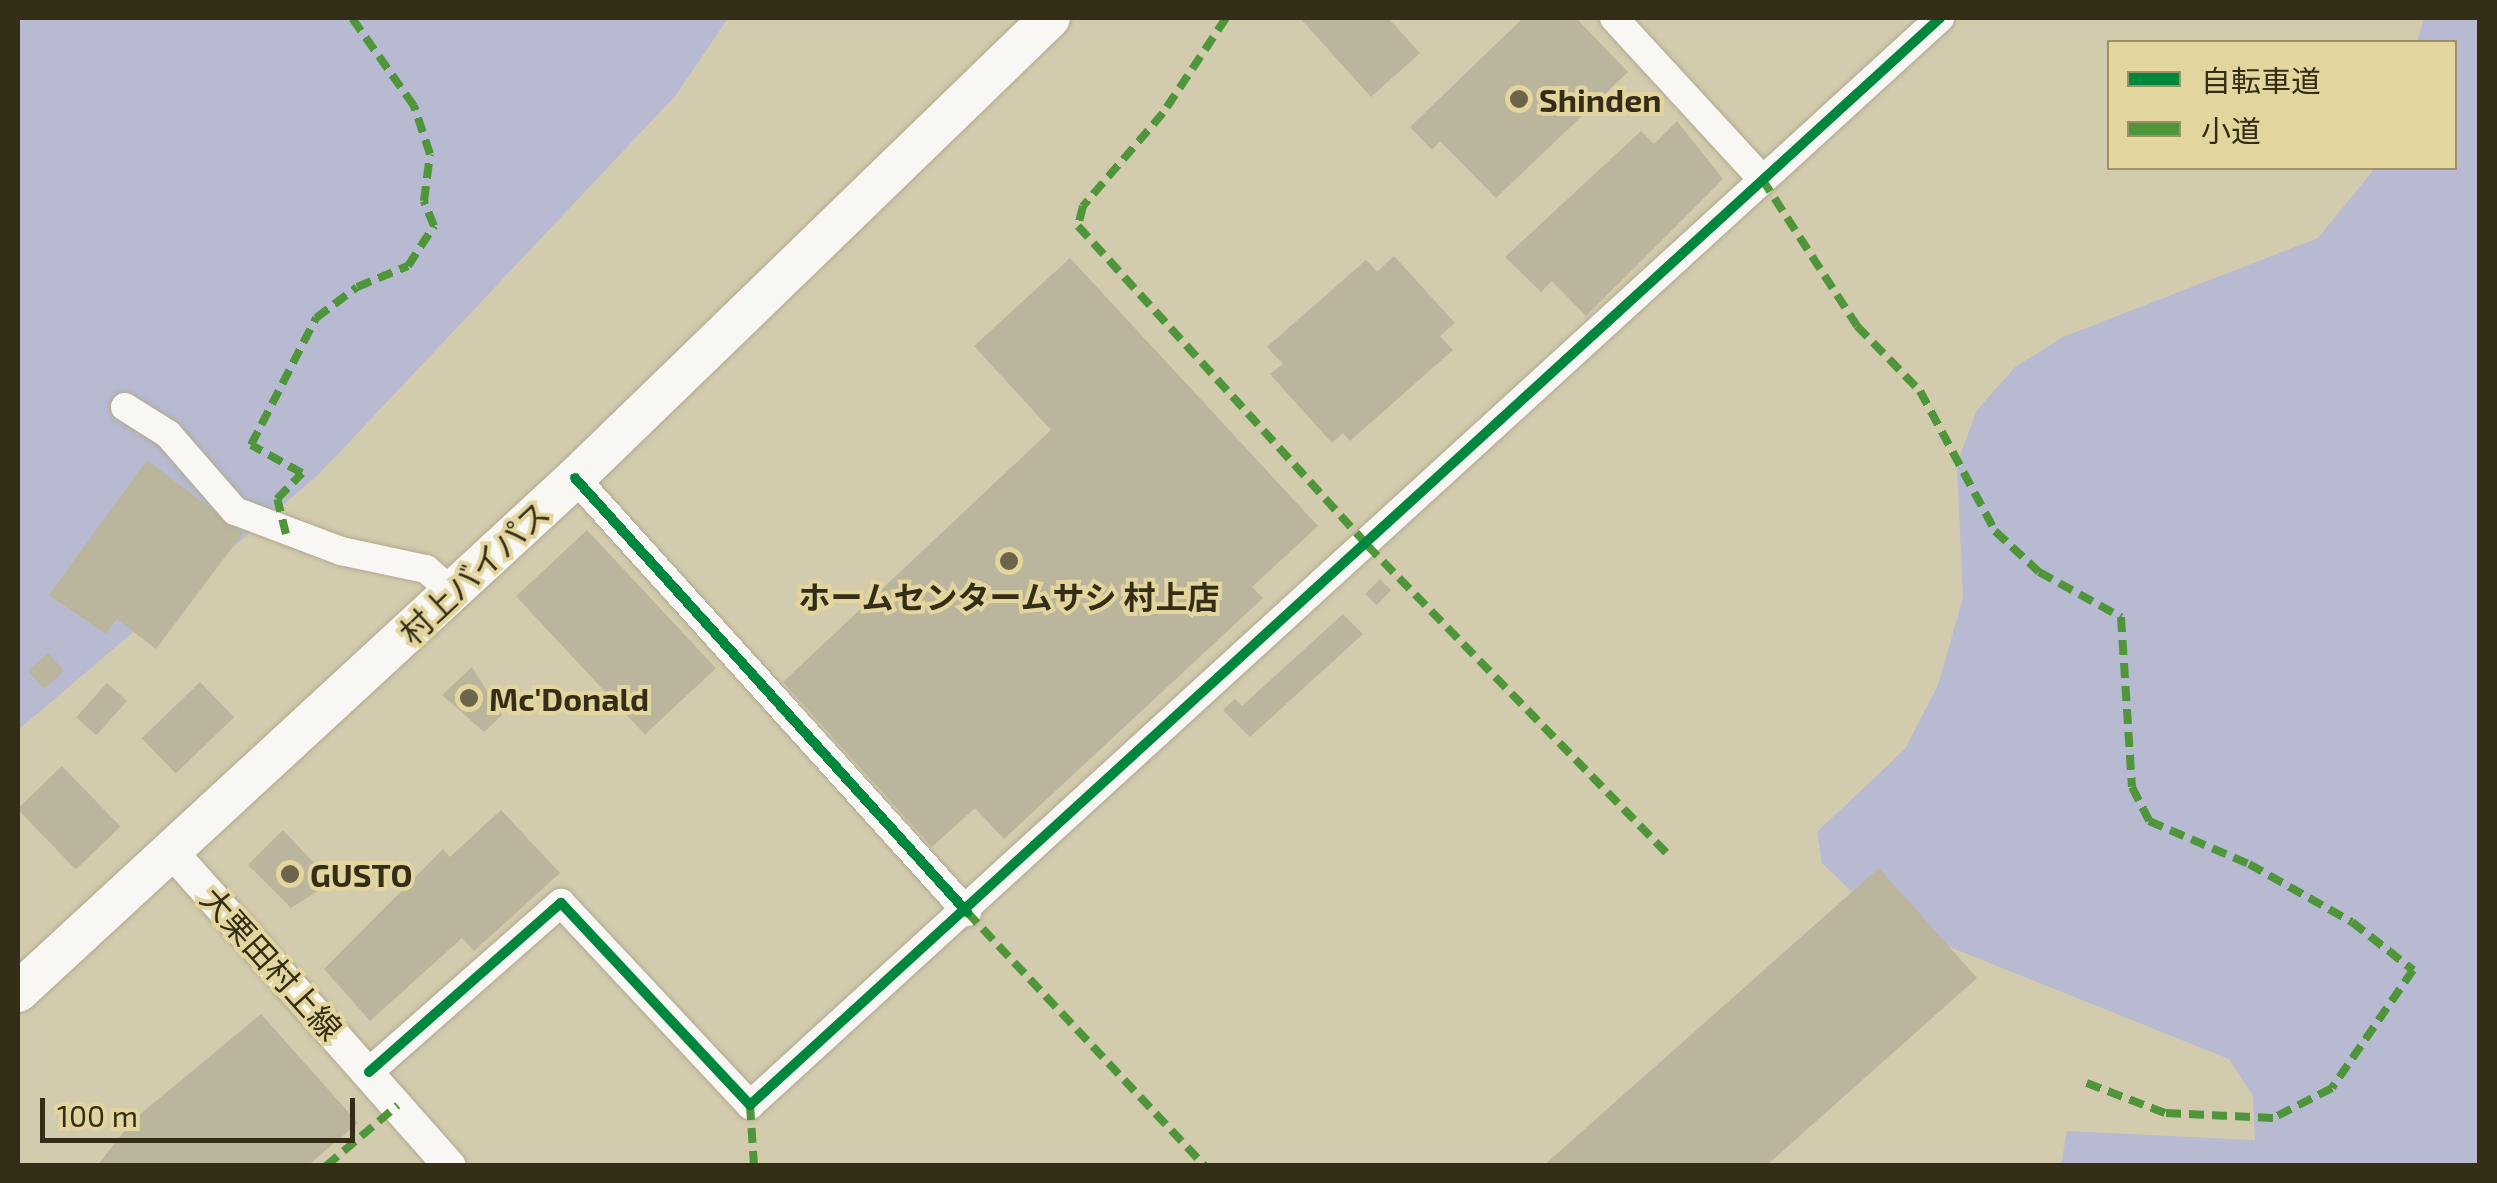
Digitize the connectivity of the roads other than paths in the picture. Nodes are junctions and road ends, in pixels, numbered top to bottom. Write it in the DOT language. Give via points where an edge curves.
graph roads {
  1 [pos="1050,18"];
  2 [pos="1614,18"];
  3 [pos="1940,18"];
  4 [pos="1762,179"];
  5 [pos="125,407"];
  6 [pos="576,478"];
  7 [pos="452,592"];
  8 [pos="172,852"];
  9 [pos="967,912"];
  10 [pos="18,992"];
  11 [pos="369,1072"];
  12 [pos="450,1166"];
  1 -- 6 [label="highway, 村上バイパス"];
  2 -- 4 [label="street"];
  3 -- 4 [label="street"];
  4 -- 9 [label="street"];
  5 -- 7 [label="street" via="168,434 235,511 323,545 426,569"];
  6 -- 7 [label="highway, 村上バイパス"];
  6 -- 9 [label="street"];
  7 -- 8 [label="highway, 村上バイパス"];
  8 -- 10 [label="highway, 村上バイパス"];
  8 -- 11 [label="main road, 大栗田村上線"];
  9 -- 11 [label="street" via="750,1105 561,903"];
  11 -- 12 [label="main road, 大栗田村上線"];
}
